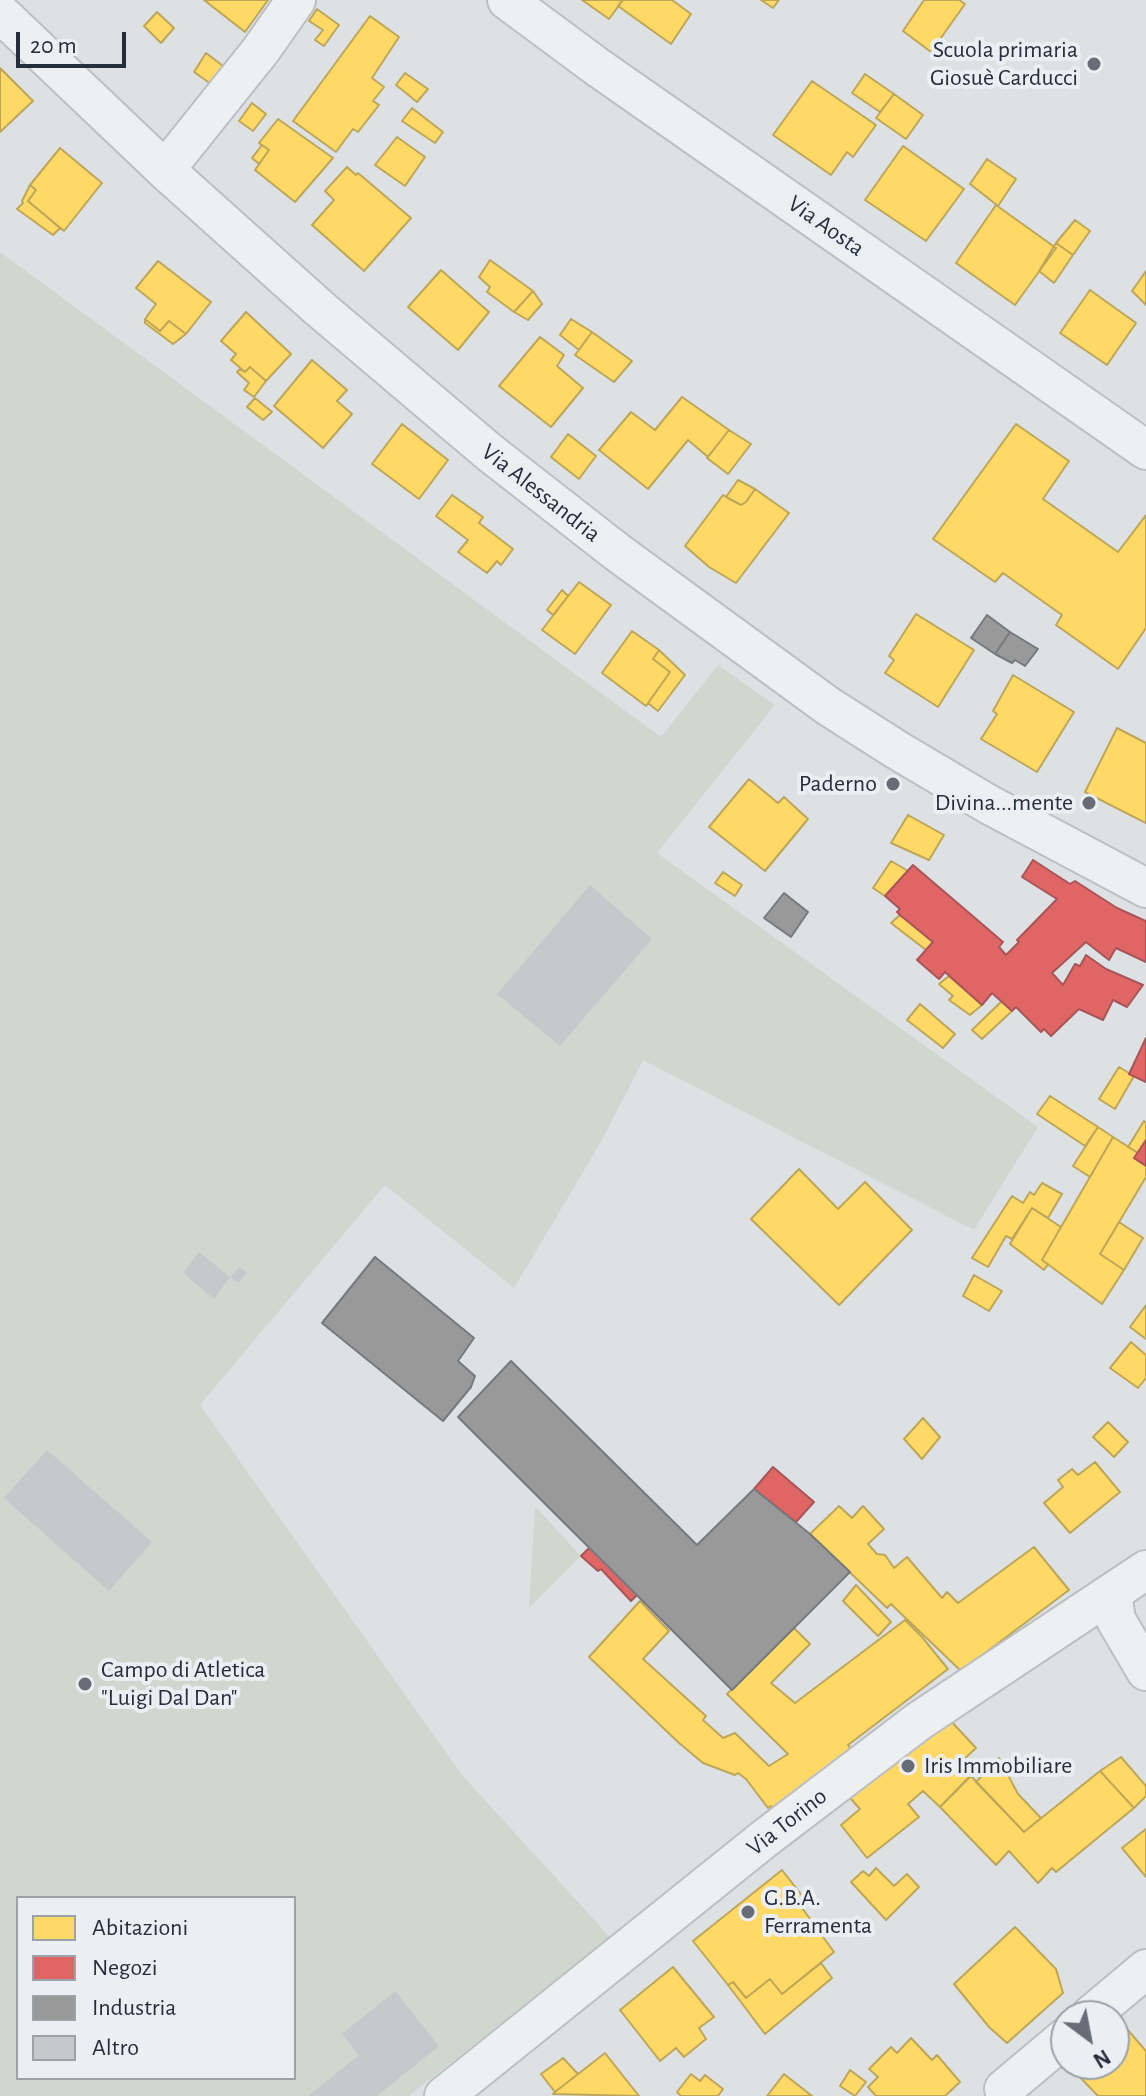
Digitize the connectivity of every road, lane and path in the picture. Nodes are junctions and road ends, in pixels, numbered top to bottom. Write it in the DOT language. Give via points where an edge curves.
graph roads {
  1 [pos="296,0"];
  2 [pos="507,0"];
  3 [pos="0,13"];
  4 [pos="165,170"];
  5 [pos="1146,450"];
  6 [pos="1146,888"];
  7 [pos="1146,1570"];
  8 [pos="1112,1593"];
  9 [pos="1146,1671"];
  10 [pos="1146,1969"];
  11 [pos="1109,2000"];
  12 [pos="1050,2050"];
  13 [pos="1004,2089"];
  14 [pos="463,2091"];
  1 -- 4 [label="street"];
  2 -- 5 [label="street, Via Aosta"];
  3 -- 4 [label="street, Via Alessandria"];
  4 -- 6 [label="street, Via Alessandria" via="489,452 711,622 897,750"];
  7 -- 8 [label="street, Via Torino"];
  8 -- 9 [label="street" via="1116,1620"];
  8 -- 14 [label="street, Via Torino" via="919,1721 764,1839"];
  10 -- 11 [label="street"];
  12 -- 13 [label="street"];
}
